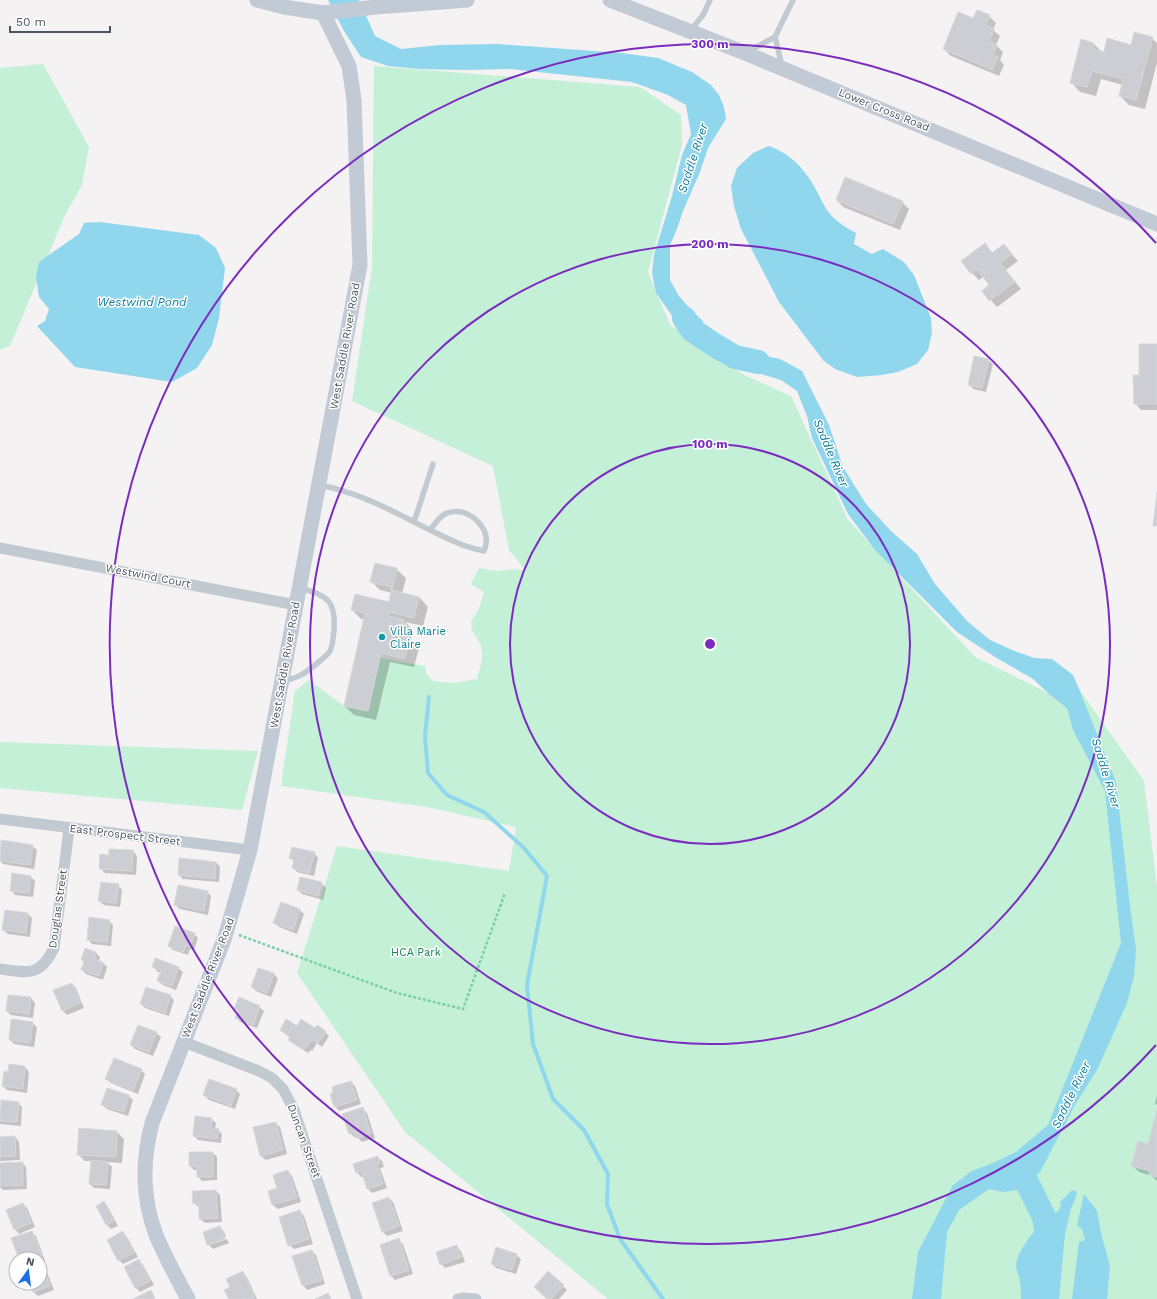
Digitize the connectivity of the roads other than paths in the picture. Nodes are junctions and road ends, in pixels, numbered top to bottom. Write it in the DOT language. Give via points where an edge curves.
graph roads {
  1 [pos="257,0"];
  2 [pos="467,0"];
  3 [pos="610,0"];
  4 [pos="710,0"];
  5 [pos="793,0"];
  6 [pos="327,13"];
  7 [pos="690,31"];
  8 [pos="775,37"];
  9 [pos="744,53"];
  10 [pos="783,69"];
  11 [pos="1157,224"];
  12 [pos="433,464"];
  13 [pos="319,485"];
  14 [pos="414,522"];
  15 [pos="430,530"];
  16 [pos="0,548"];
  17 [pos="299,587"];
  18 [pos="296,605"];
  19 [pos="282,682"];
  20 [pos="0,819"];
  21 [pos="69,829"];
  22 [pos="250,850"];
  23 [pos="0,969"];
  24 [pos="184,1042"];
  25 [pos="188,1299"];
  26 [pos="357,1299"];
  27 [pos="458,1299"];
  28 [pos="476,1299"];
  1 -- 6 [label="street"];
  2 -- 6 [label="street"];
  3 -- 7 [label="street, Lower Cross Road"];
  4 -- 7 [label="lane" via="703,15"];
  5 -- 8 [label="lane"];
  6 -- 13 [label="street, West Saddle River Road" via="352,81 360,265"];
  7 -- 9 [label="street, Lower Cross Road"];
  8 -- 9 [label="lane"];
  8 -- 10 [label="lane"];
  9 -- 10 [label="street, Lower Cross Road"];
  10 -- 11 [label="street, Lower Cross Road"];
  12 -- 14 [label="lane"];
  13 -- 14 [label="lane" via="362,496"];
  13 -- 17 [label="street, West Saddle River Road"];
  14 -- 15 [label="lane"];
  15 -- 15 [label="lane" via="460,544 484,551 484,531 470,514 459,511 447,513 437,520"];
  16 -- 18 [label="street, Westwind Court"];
  17 -- 18 [label="street, West Saddle River Road"];
  17 -- 19 [label="lane" via="319,593 328,599 334,613 333,640 330,652 318,662 301,675"];
  18 -- 19 [label="street, West Saddle River Road"];
  19 -- 22 [label="street, West Saddle River Road"];
  20 -- 21 [label="street, East Prospect Street"];
  21 -- 22 [label="street, East Prospect Street"];
  21 -- 23 [label="street, Douglas Street" via="56,943 50,958 32,972"];
  22 -- 24 [label="street, West Saddle River Road" via="227,931"];
  24 -- 25 [label="street, West Saddle River Road" via="152,1123 146,1145 144,1168 145,1192 157,1236"];
  24 -- 26 [label="street, Duncan Street" via="259,1070 283,1089 294,1110"];
  27 -- 28 [label="street"];
}
